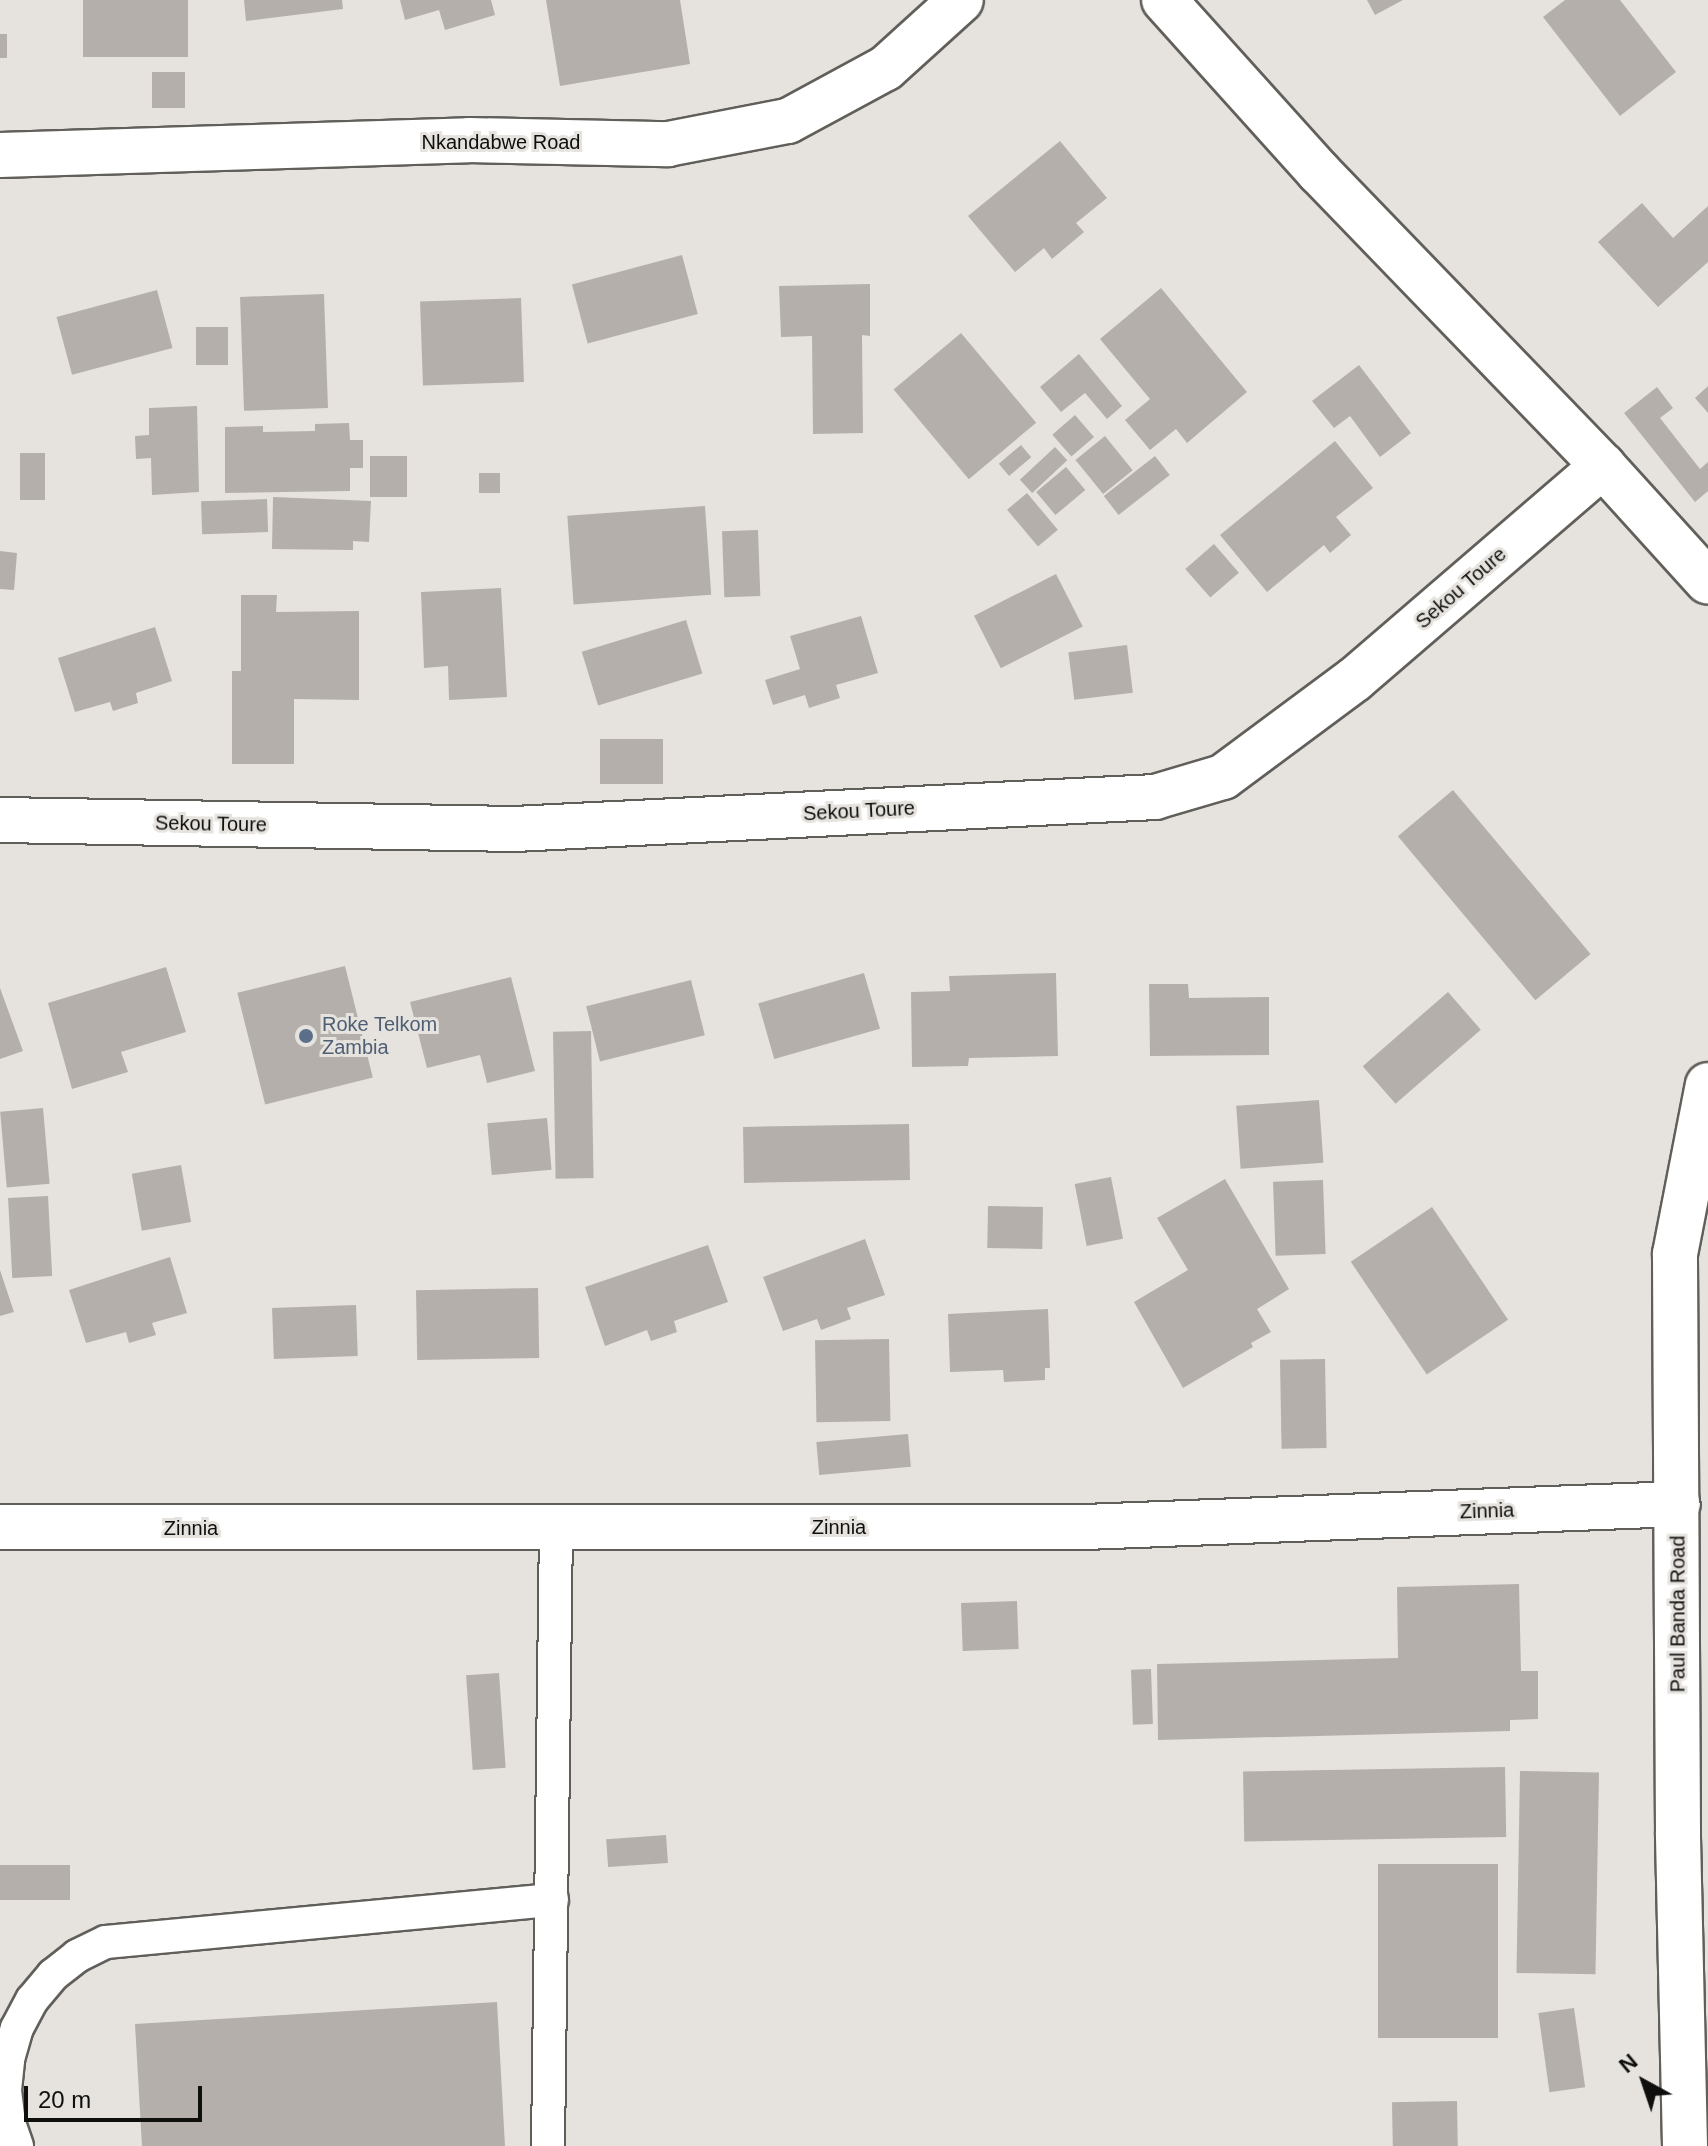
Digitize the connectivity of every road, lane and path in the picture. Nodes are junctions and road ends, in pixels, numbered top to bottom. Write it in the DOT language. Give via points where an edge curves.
graph roads {
  1 [pos="961,0"];
  2 [pos="1164,0"];
  3 [pos="0,155"];
  4 [pos="1603,466"];
  5 [pos="1708,582"];
  6 [pos="0,820"];
  7 [pos="1708,1085"];
  8 [pos="1678,1504"];
  9 [pos="0,1527"];
  10 [pos="556,1528"];
  11 [pos="552,1900"];
  12 [pos="17,2146"];
  13 [pos="548,2146"];
  14 [pos="1685,2146"];
  1 -- 3 [label="street, Nkandabwe Road" via="886,68 788,121 668,144 469,140"];
  2 -- 4 [label="street" via="1319,172"];
  4 -- 5 [label="street"];
  4 -- 6 [label="street, Sekou Toure" via="1355,679 1223,777 1155,797 515,829"];
  7 -- 8 [label="street, Paul Banda Road" via="1675,1254"];
  8 -- 10 [label="street, Zinnia" via="1085,1527"];
  8 -- 14 [label="street, Paul Banda Road"];
  9 -- 10 [label="street, Zinnia"];
  10 -- 11 [label="lane"];
  11 -- 12 [label="lane" via="106,1942 53,1975 17,2028 5,2090"];
  11 -- 13 [label="lane"];
}
